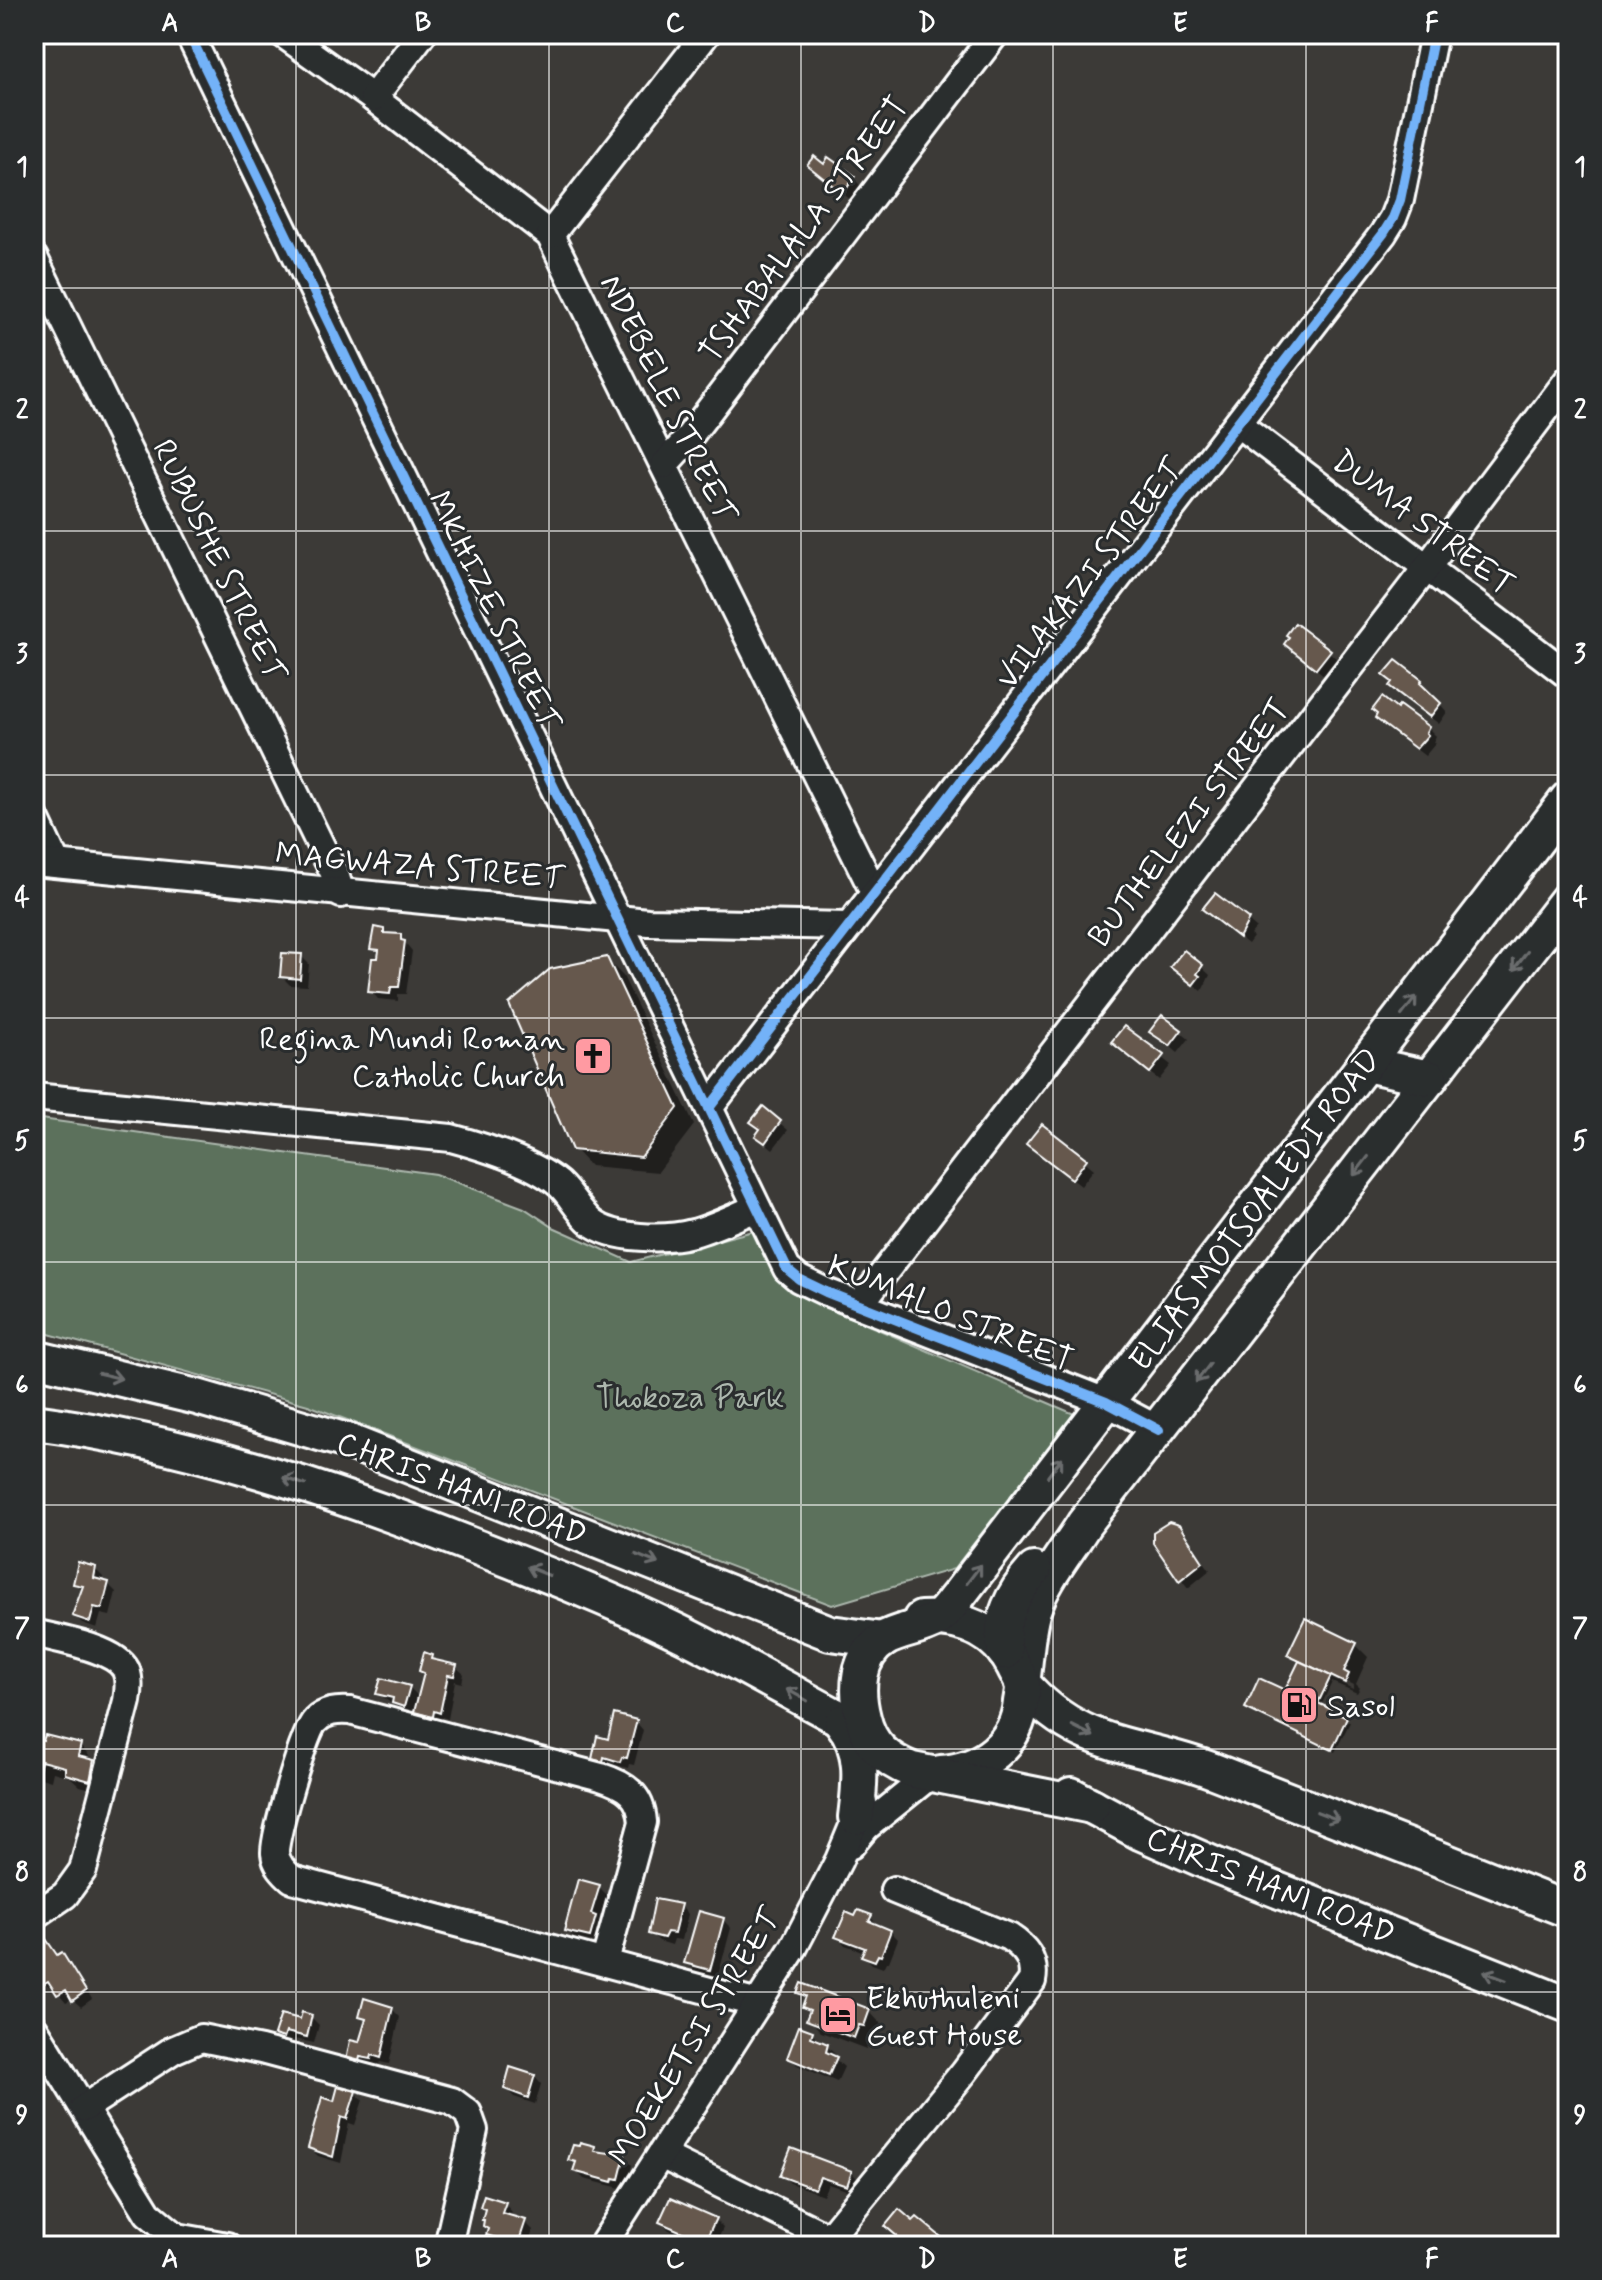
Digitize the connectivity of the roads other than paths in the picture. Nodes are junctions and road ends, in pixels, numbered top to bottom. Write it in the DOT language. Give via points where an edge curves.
graph roads {
  1 [pos="189,34"];
  2 [pos="283,34"];
  3 [pos="422,34"];
  4 [pos="706,34"];
  5 [pos="995,34"];
  6 [pos="1434,34"];
  7 [pos="373,98"];
  8 [pos="550,235"];
  9 [pos="34,258"];
  10 [pos="1568,380"];
  11 [pos="1238,424"];
  12 [pos="664,465"];
  13 [pos="1428,566"];
  14 [pos="1568,675"];
  15 [pos="1568,799"];
  16 [pos="34,816"];
  17 [pos="45,863"];
  18 [pos="874,892"];
  19 [pos="341,894"];
  20 [pos="1568,899"];
  21 [pos="617,918"];
  22 [pos="849,926"];
  23 [pos="1365,1064"];
  24 [pos="1430,1078"];
  25 [pos="34,1097"];
  26 [pos="709,1108"];
  27 [pos="757,1208"];
  28 [pos="860,1304"];
  29 [pos="34,1358"];
  30 [pos="1106,1402"];
  31 [pos="34,1422"];
  32 [pos="1159,1430"];
  33 [pos="1084,1524"];
  34 [pos="786,1615"];
  35 [pos="939,1618"];
  36 [pos="34,1633"];
  37 [pos="883,1640"];
  38 [pos="1005,1652"];
  39 [pos="1022,1683"];
  40 [pos="835,1716"];
  41 [pos="873,1742"];
  42 [pos="974,1765"];
  43 [pos="933,1773"];
  44 [pos="1092,1806"];
  45 [pos="856,1817"];
  46 [pos="839,1860"];
  47 [pos="894,1890"];
  48 [pos="1568,1910"];
  49 [pos="34,1916"];
  50 [pos="605,1961"];
  51 [pos="758,2004"];
  52 [pos="1568,2005"];
  53 [pos="34,2028"];
  54 [pos="84,2108"];
  55 [pos="661,2155"];
  56 [pos="825,2242"];
  57 [pos="227,2246"];
  58 [pos="448,2246"];
  59 [pos="602,2246"];
  1 -- 21 [label="street, MKHIZE STREET"];
  2 -- 7 [label="street, NDEBELE STREET"];
  3 -- 7 [label="street"];
  4 -- 8 [label="street"];
  5 -- 12 [label="street, TSHABALALA STREET"];
  6 -- 11 [label="street, VILAKAZI STREET" via="1393,218"];
  7 -- 8 [label="street, NDEBELE STREET"];
  8 -- 12 [label="street, NDEBELE STREET"];
  9 -- 19 [label="street, RUBUSHE STREET"];
  10 -- 13 [label="street, BUTHELEZI STREET"];
  11 -- 13 [label="street, DUMA STREET"];
  11 -- 18 [label="street, VILAKAZI STREET"];
  12 -- 18 [label="street, NDEBELE STREET"];
  13 -- 14 [label="street, DUMA STREET"];
  13 -- 28 [label="street, BUTHELEZI STREET"];
  23 -- 15 [label="main road, ELIAS MOTSOALEDI ROAD, one-way"];
  16 -- 17 [label="street"];
  17 -- 19 [label="street, MAGWAZA STREET"];
  18 -- 22 [label="street, VILAKAZI STREET"];
  19 -- 21 [label="street, MAGWAZA STREET"];
  20 -- 24 [label="main road, ELIAS MOTSOALEDI ROAD, one-way"];
  21 -- 22 [label="street, MAGWAZA STREET"];
  21 -- 26 [label="street, MKHIZE STREET"];
  22 -- 26 [label="street, VILAKAZI STREET"];
  23 -- 24 [label="main road"];
  23 -- 30 [label="main road, ELIAS MOTSOALEDI ROAD"];
  24 -- 32 [label="main road, ELIAS MOTSOALEDI ROAD, one-way"];
  25 -- 27 [label="street" via="451,1138 526,1165 558,1184 591,1222 630,1236 693,1233"];
  26 -- 27 [label="street, MKHIZE STREET"];
  27 -- 28 [label="street, KUMALO STREET" via="787,1269 811,1285"];
  28 -- 30 [label="street, KUMALO STREET"];
  29 -- 34 [label="main road, CHRIS HANI ROAD, one-way" via="197,1397 347,1441"];
  30 -- 32 [label="street, KUMALO STREET"];
  35 -- 30 [label="main road, ELIAS MOTSOALEDI ROAD, one-way"];
  40 -- 31 [label="main road, CHRIS HANI ROAD, one-way" via="623,1606 346,1498 199,1453"];
  32 -- 33 [label="main road, ELIAS MOTSOALEDI ROAD"];
  33 -- 38 [label="main road, ELIAS MOTSOALEDI ROAD" via="1024,1581 1002,1630"];
  33 -- 39 [label="main road, ELIAS MOTSOALEDI ROAD" via="1034,1608"];
  34 -- 35 [label="main road" via="844,1622"];
  34 -- 37 [label="main road, CHRIS HANI ROAD" via="830,1633"];
  35 -- 37 [label="main road"];
  35 -- 38 [label="main road" via="978,1628"];
  36 -- 49 [label="street" via="109,1654 124,1666 129,1684 83,1870 65,1895"];
  37 -- 41 [label="main road" via="857,1684"];
  38 -- 39 [label="main road"];
  39 -- 42 [label="main road" via="1016,1728 1000,1749"];
  39 -- 48 [label="main road, one-way" via="1040,1703 1086,1734 1207,1768"];
  40 -- 41 [label="main road, CHRIS HANI ROAD"];
  40 -- 45 [label="main road" via="853,1738 858,1756"];
  41 -- 43 [label="main road" via="897,1764"];
  41 -- 45 [label="street, MOEKETSI STREET" via="873,1778"];
  42 -- 43 [label="main road"];
  42 -- 44 [label="main road, CHRIS HANI ROAD"];
  43 -- 44 [label="main road"];
  43 -- 46 [label="street, MOEKETSI STREET" via="866,1827"];
  52 -- 44 [label="main road, CHRIS HANI ROAD, one-way" via="1217,1866"];
  45 -- 46 [label="street, MOEKETSI STREET"];
  46 -- 51 [label="street, MOEKETSI STREET"];
  47 -- 56 [label="street" via="1009,1937 1023,1946 1034,1970 1029,1989"];
  50 -- 50 [label="street" via="288,1875 275,1849 303,1741 313,1723 331,1711 350,1711 601,1777 631,1791 643,1822"];
  50 -- 51 [label="street"];
  51 -- 55 [label="street, MOEKETSI STREET"];
  53 -- 54 [label="street"];
  54 -- 57 [label="street" via="155,2221 177,2237"];
  54 -- 58 [label="street" via="173,2050 201,2038 452,2101 468,2113 474,2130"];
  55 -- 56 [label="street"];
  55 -- 59 [label="street, MOEKETSI STREET"];
}
